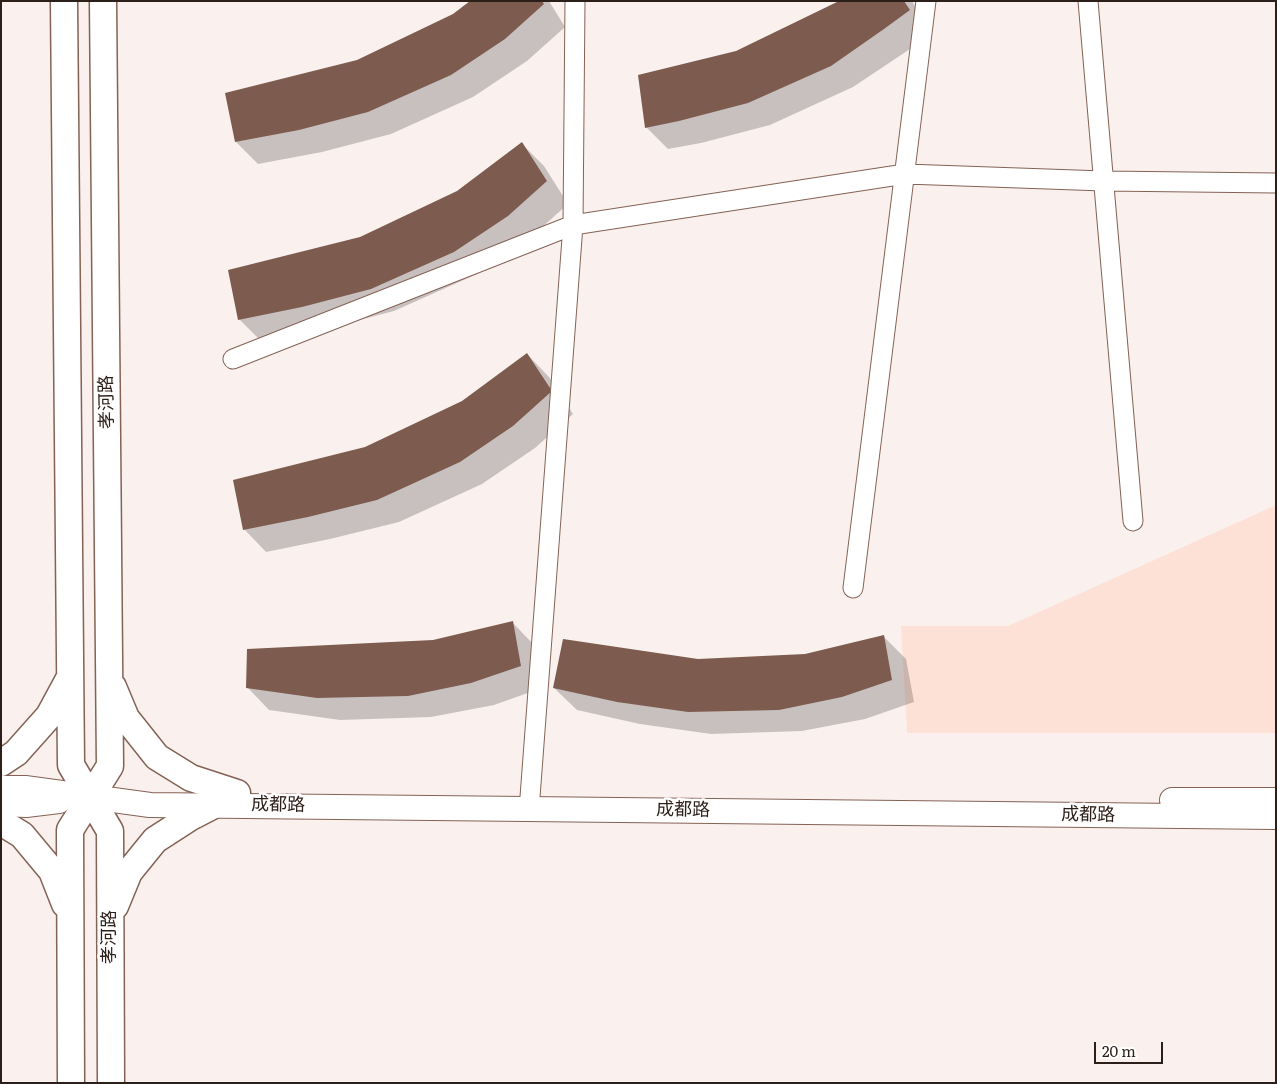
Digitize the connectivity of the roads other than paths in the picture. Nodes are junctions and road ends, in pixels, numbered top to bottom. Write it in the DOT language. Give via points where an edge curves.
graph roads {
  1 [pos="64,1"];
  2 [pos="104,1"];
  3 [pos="575,1"];
  4 [pos="926,1"];
  5 [pos="1088,1"];
  6 [pos="905,174"];
  7 [pos="1104,181"];
  8 [pos="1276,183"];
  9 [pos="572,225"];
  10 [pos="233,358"];
  11 [pos="1133,521"];
  12 [pos="853,588"];
  13 [pos="70,679"];
  14 [pos="110,680"];
  15 [pos="1,763"];
  16 [pos="1,788"];
  17 [pos="90,796"];
  18 [pos="530,797"];
  19 [pos="227,799"];
  20 [pos="1276,800"];
  21 [pos="1,804"];
  22 [pos="1276,817"];
  23 [pos="1,822"];
  24 [pos="70,917"];
  25 [pos="110,921"];
  26 [pos="71,1083"];
  27 [pos="111,1083"];
  1 -- 13 [label="main road, 孝河路"];
  2 -- 14 [label="main road, 孝河路"];
  3 -- 9 [label="street"];
  4 -- 6 [label="street"];
  5 -- 7 [label="street"];
  6 -- 7 [label="street"];
  6 -- 9 [label="street"];
  6 -- 12 [label="street"];
  7 -- 8 [label="street"];
  7 -- 11 [label="street"];
  9 -- 10 [label="street"];
  9 -- 18 [label="street"];
  13 -- 15 [label="main road" via="49,716 16,753"];
  13 -- 17 [label="main road, 孝河路" via="71,765"];
  14 -- 17 [label="main road, 孝河路" via="110,766"];
  14 -- 19 [label="main road" via="126,718 157,757"];
  16 -- 17 [label="street, 成都路"];
  17 -- 19 [label="street, 成都路" via="151,790"];
  17 -- 21 [label="street, 成都路" via="26,805"];
  17 -- 24 [label="main road, 孝河路" via="70,830"];
  17 -- 25 [label="main road, 孝河路" via="110,831"];
  18 -- 19 [label="street, 成都路"];
  18 -- 20 [label="street, 成都路"];
  19 -- 22 [label="street, 成都路"];
  19 -- 25 [label="main road" via="155,840 129,872"];
  23 -- 24 [label="main road" via="22,835 52,871"];
  24 -- 26 [label="main road, 孝河路"];
  25 -- 27 [label="main road, 孝河路"];
}
